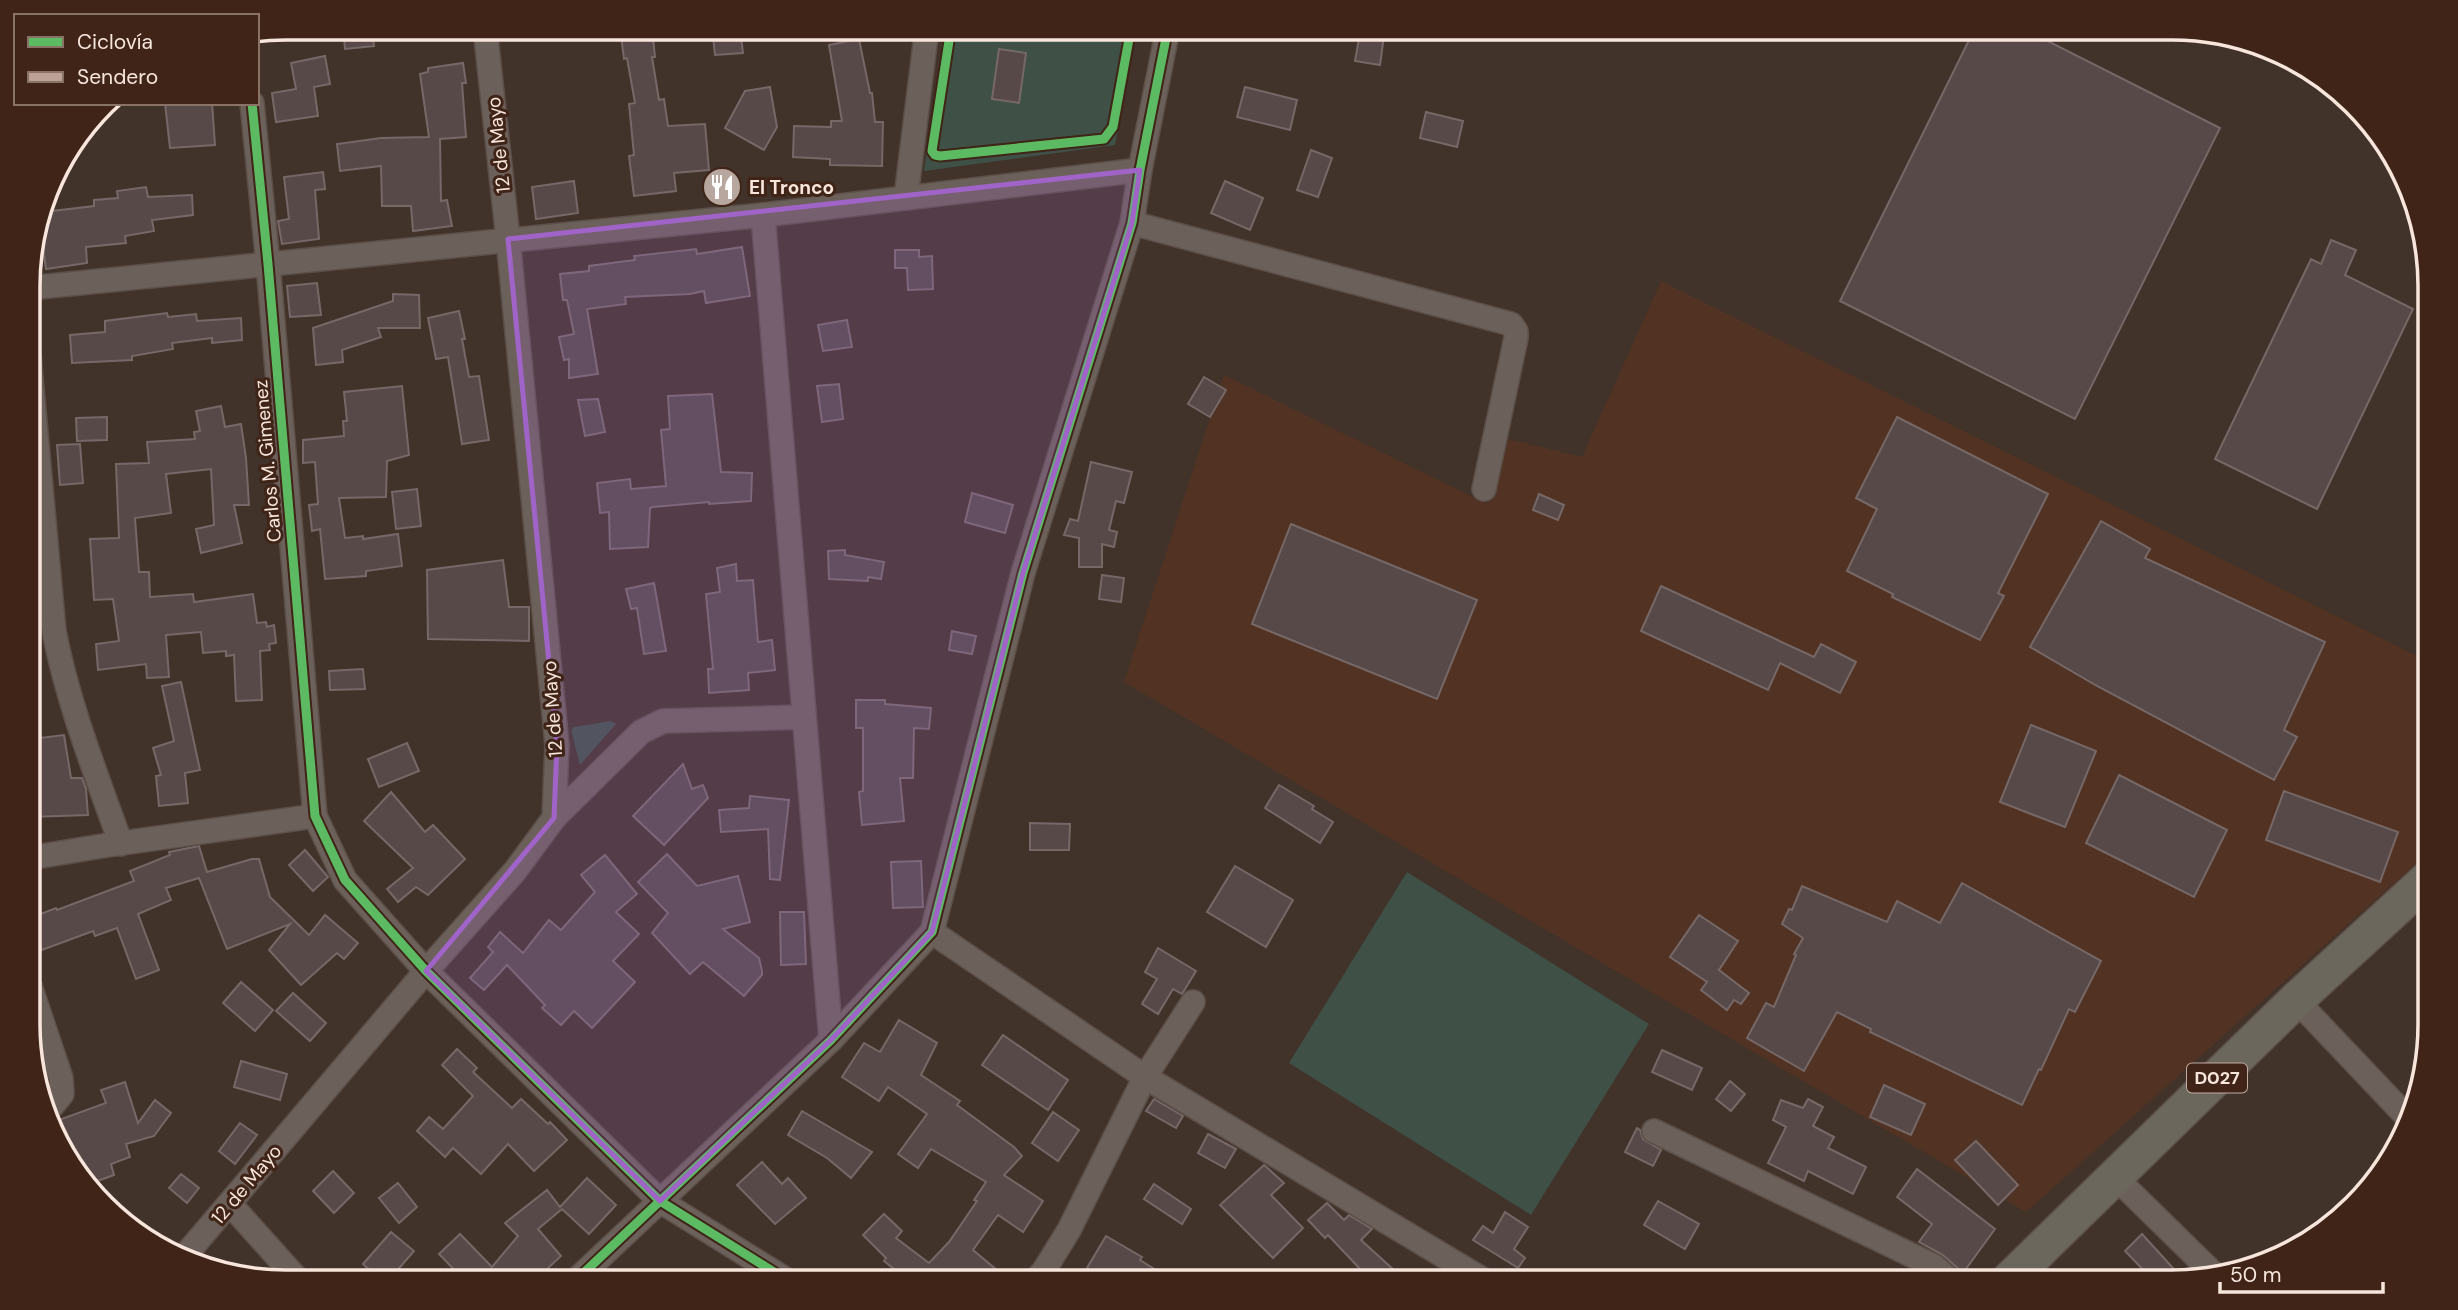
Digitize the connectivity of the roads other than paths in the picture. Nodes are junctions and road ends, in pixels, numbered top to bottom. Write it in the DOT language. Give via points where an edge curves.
graph roads {
  1 [pos="486,41"];
  2 [pos="925,41"];
  3 [pos="1166,41"];
  4 [pos="252,105"];
  5 [pos="1140,170"];
  6 [pos="906,197"];
  7 [pos="763,215"];
  8 [pos="1132,223"];
  9 [pos="508,239"];
  10 [pos="268,264"];
  11 [pos="41,287"];
  12 [pos="41,485"];
  13 [pos="1484,489"];
  14 [pos="804,717"];
  15 [pos="315,816"];
  16 [pos="554,818"];
  17 [pos="121,844"];
  18 [pos="40,856"];
  19 [pos="2418,888"];
  20 [pos="932,932"];
  21 [pos="426,971"];
  22 [pos="2296,1000"];
  23 [pos="1193,1002"];
  24 [pos="40,1016"];
  25 [pos="831,1040"];
  26 [pos="1145,1077"];
  27 [pos="53,1104"];
  28 [pos="2402,1111"];
  29 [pos="1654,1131"];
  30 [pos="2115,1177"];
  31 [pos="660,1202"];
  32 [pos="230,1204"];
  33 [pos="190,1250"];
  34 [pos="2207,1267"];
  35 [pos="1460,1269"];
  36 [pos="1938,1269"];
  37 [pos="2020,1269"];
  38 [pos="289,1270"];
  39 [pos="587,1270"];
  40 [pos="770,1270"];
  41 [pos="1044,1270"];
  1 -- 9 [label="street, 12 de Mayo"];
  2 -- 6 [label="street"];
  3 -- 5 [label="street"];
  4 -- 10 [label="street, Carlos M. Gimenez"];
  5 -- 6 [label="street"];
  5 -- 8 [label="street"];
  6 -- 7 [label="street"];
  7 -- 9 [label="street"];
  7 -- 14 [label="street"];
  8 -- 13 [label="street" via="1511,324 1516,338"];
  8 -- 20 [label="street" via="1023,573"];
  9 -- 10 [label="street"];
  9 -- 16 [label="street, 12 de Mayo" via="557,745"];
  10 -- 11 [label="street"];
  10 -- 15 [label="street, Carlos M. Gimenez"];
  12 -- 17 [label="street" via="61,666"];
  14 -- 16 [label="street" via="663,721 641,732"];
  14 -- 25 [label="street"];
  15 -- 17 [label="street"];
  15 -- 21 [label="street" via="345,880"];
  16 -- 21 [label="street, 12 de Mayo" via="515,871"];
  17 -- 18 [label="street"];
  19 -- 22 [label="main road, D027"];
  20 -- 25 [label="street"];
  20 -- 26 [label="street"];
  21 -- 31 [label="street"];
  21 -- 32 [label="street, 12 de Mayo"];
  22 -- 28 [label="street"];
  22 -- 30 [label="main road, D027"];
  23 -- 26 [label="street"];
  24 -- 27 [label="street" via="61,1079 62,1094"];
  25 -- 31 [label="street"];
  26 -- 35 [label="street"];
  26 -- 41 [label="street" via="1069,1230"];
  29 -- 36 [label="street"];
  30 -- 34 [label="street"];
  30 -- 37 [label="main road, D027"];
  31 -- 39 [label="street"];
  31 -- 40 [label="street"];
  32 -- 33 [label="street, 12 de Mayo"];
  32 -- 38 [label="street"];
}
